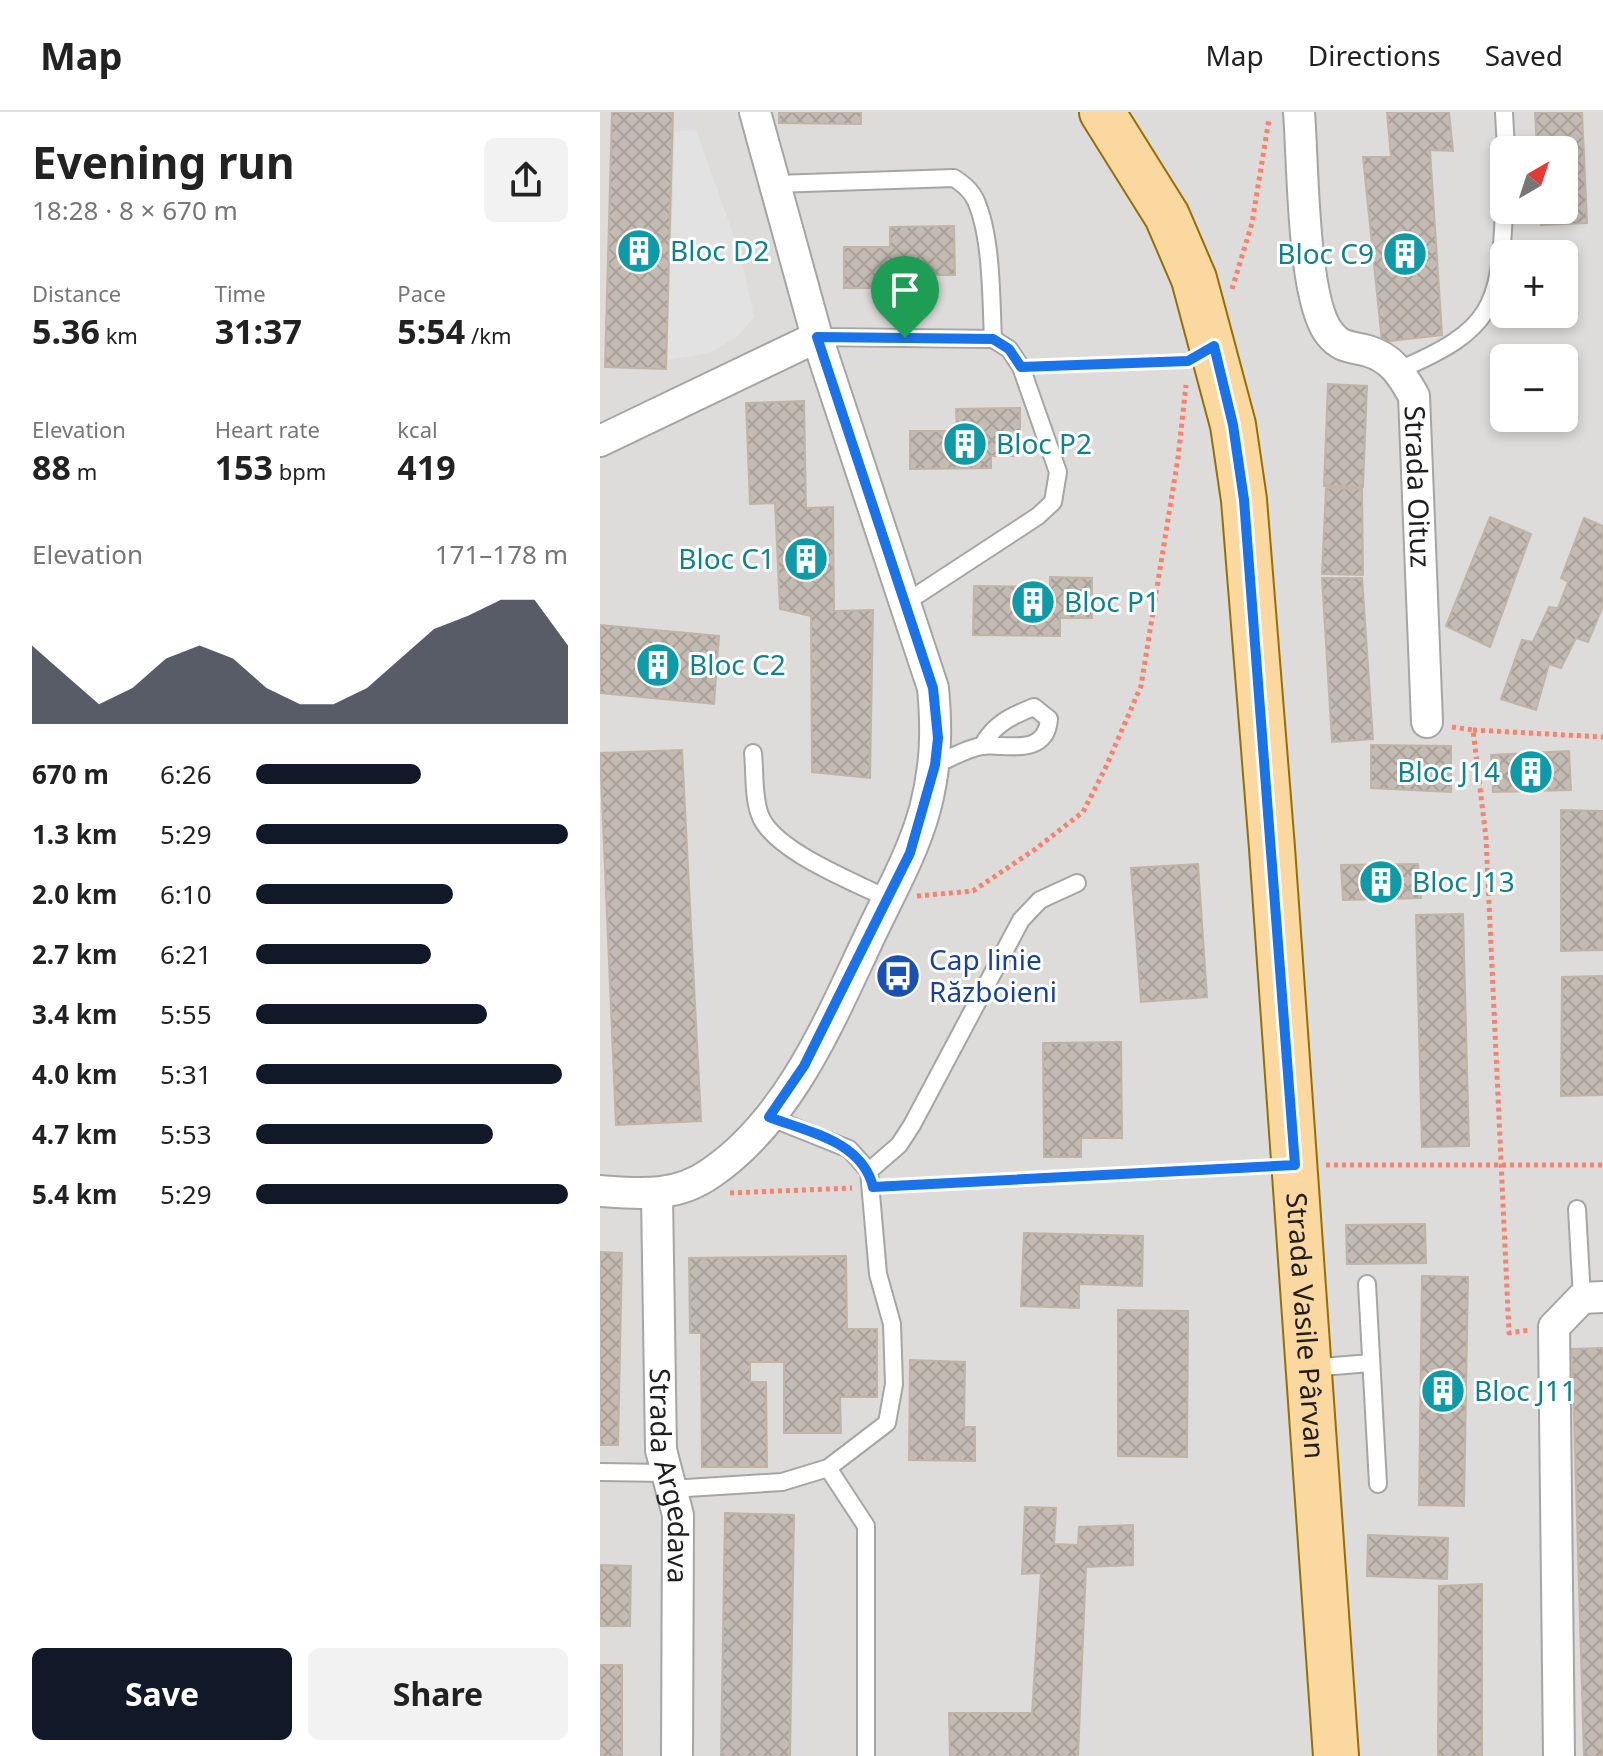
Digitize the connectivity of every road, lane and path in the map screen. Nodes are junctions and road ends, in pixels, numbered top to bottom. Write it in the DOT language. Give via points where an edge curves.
graph roads {
  1 [pos="755,112"];
  2 [pos="1102,112"];
  3 [pos="1277,112"];
  4 [pos="1299,112"];
  5 [pos="1504,112"];
  6 [pos="1505,136"];
  7 [pos="775,184"];
  8 [pos="1504,224"];
  9 [pos="1231,292"];
  10 [pos="817,337"];
  11 [pos="993,339"];
  12 [pos="1021,367"];
  13 [pos="1399,370"];
  14 [pos="600,441"];
  15 [pos="905,603"];
  16 [pos="1427,722"];
  17 [pos="1473,730"];
  18 [pos="1603,737"];
  19 [pos="982,746"];
  20 [pos="753,753"];
  21 [pos="935,765"];
  22 [pos="1077,883"];
  23 [pos="888,899"];
  24 [pos="769,1117"];
  25 [pos="1295,1165"];
  26 [pos="1499,1165"];
  27 [pos="1603,1165"];
  28 [pos="871,1179"];
  29 [pos="600,1191"];
  30 [pos="718,1193"];
  31 [pos="657,1195"];
  32 [pos="1577,1209"];
  33 [pos="1367,1284"];
  34 [pos="1593,1297"];
  35 [pos="1509,1333"];
  36 [pos="1371,1363"];
  37 [pos="1309,1368"];
  38 [pos="828,1468"];
  39 [pos="600,1472"];
  40 [pos="669,1481"];
  41 [pos="1378,1484"];
  42 [pos="677,1756"];
  43 [pos="866,1756"];
  44 [pos="1336,1756"];
  45 [pos="1559,1756"];
  1 -- 7 [label="street"];
  2 -- 25 [label="main road, Strada Vasile Pârvan" via="1167,216 1194,279 1233,425 1244,500"];
  3 -- 9 [label="path" via="1270,118 1252,223"];
  4 -- 13 [label="street, Strada Oituz" via="1318,311 1328,333 1344,347 1366,350"];
  5 -- 6 [label="lane"];
  7 -- 10 [label="street"];
  7 -- 11 [label="lane" via="954,178 976,201"];
  8 -- 13 [label="lane" via="1502,272 1493,301 1473,327 1441,352"];
  10 -- 11 [label="lane"];
  10 -- 14 [label="street"];
  10 -- 15 [label="street"];
  11 -- 12 [label="lane" via="1009,349"];
  12 -- 15 [label="lane" via="1058,472 1053,502"];
  12 -- 23 [label="path" via="1188,361 1141,686 1083,812 973,891"];
  13 -- 16 [label="street, Strada Oituz" via="1414,396"];
  15 -- 21 [label="street" via="933,688"];
  16 -- 17 [label="path"];
  17 -- 18 [label="path"];
  17 -- 26 [label="path" via="1486,838"];
  19 -- 21 [label="lane"];
  20 -- 23 [label="lane" via="760,816 776,836"];
  21 -- 23 [label="street" via="910,853"];
  22 -- 28 [label="lane" via="1040,900 1021,920 912,1125"];
  23 -- 24 [label="street" via="804,1066"];
  24 -- 28 [label="lane" via="849,1149"];
  24 -- 31 [label="street" via="756,1136 709,1175"];
  25 -- 26 [label="path"];
  25 -- 28 [label="path"];
  25 -- 37 [label="main road, Strada Vasile Pârvan"];
  26 -- 27 [label="path"];
  26 -- 35 [label="path"];
  28 -- 30 [label="path"];
  28 -- 38 [label="lane" via="878,1274 892,1324 894,1384 887,1423"];
  29 -- 31 [label="street"];
  31 -- 40 [label="street, Strada Argedava" via="661,1450"];
  32 -- 34 [label="lane"];
  33 -- 36 [label="lane"];
  34 -- 45 [label="street" via="1554,1327"];
  36 -- 37 [label="lane"];
  36 -- 41 [label="lane"];
  37 -- 44 [label="main road, Strada Vasile Pârvan"];
  38 -- 40 [label="lane" via="782,1482"];
  38 -- 43 [label="lane" via="866,1526"];
  39 -- 40 [label="lane"];
  40 -- 42 [label="street, Strada Argedava" via="678,1515"];
}
